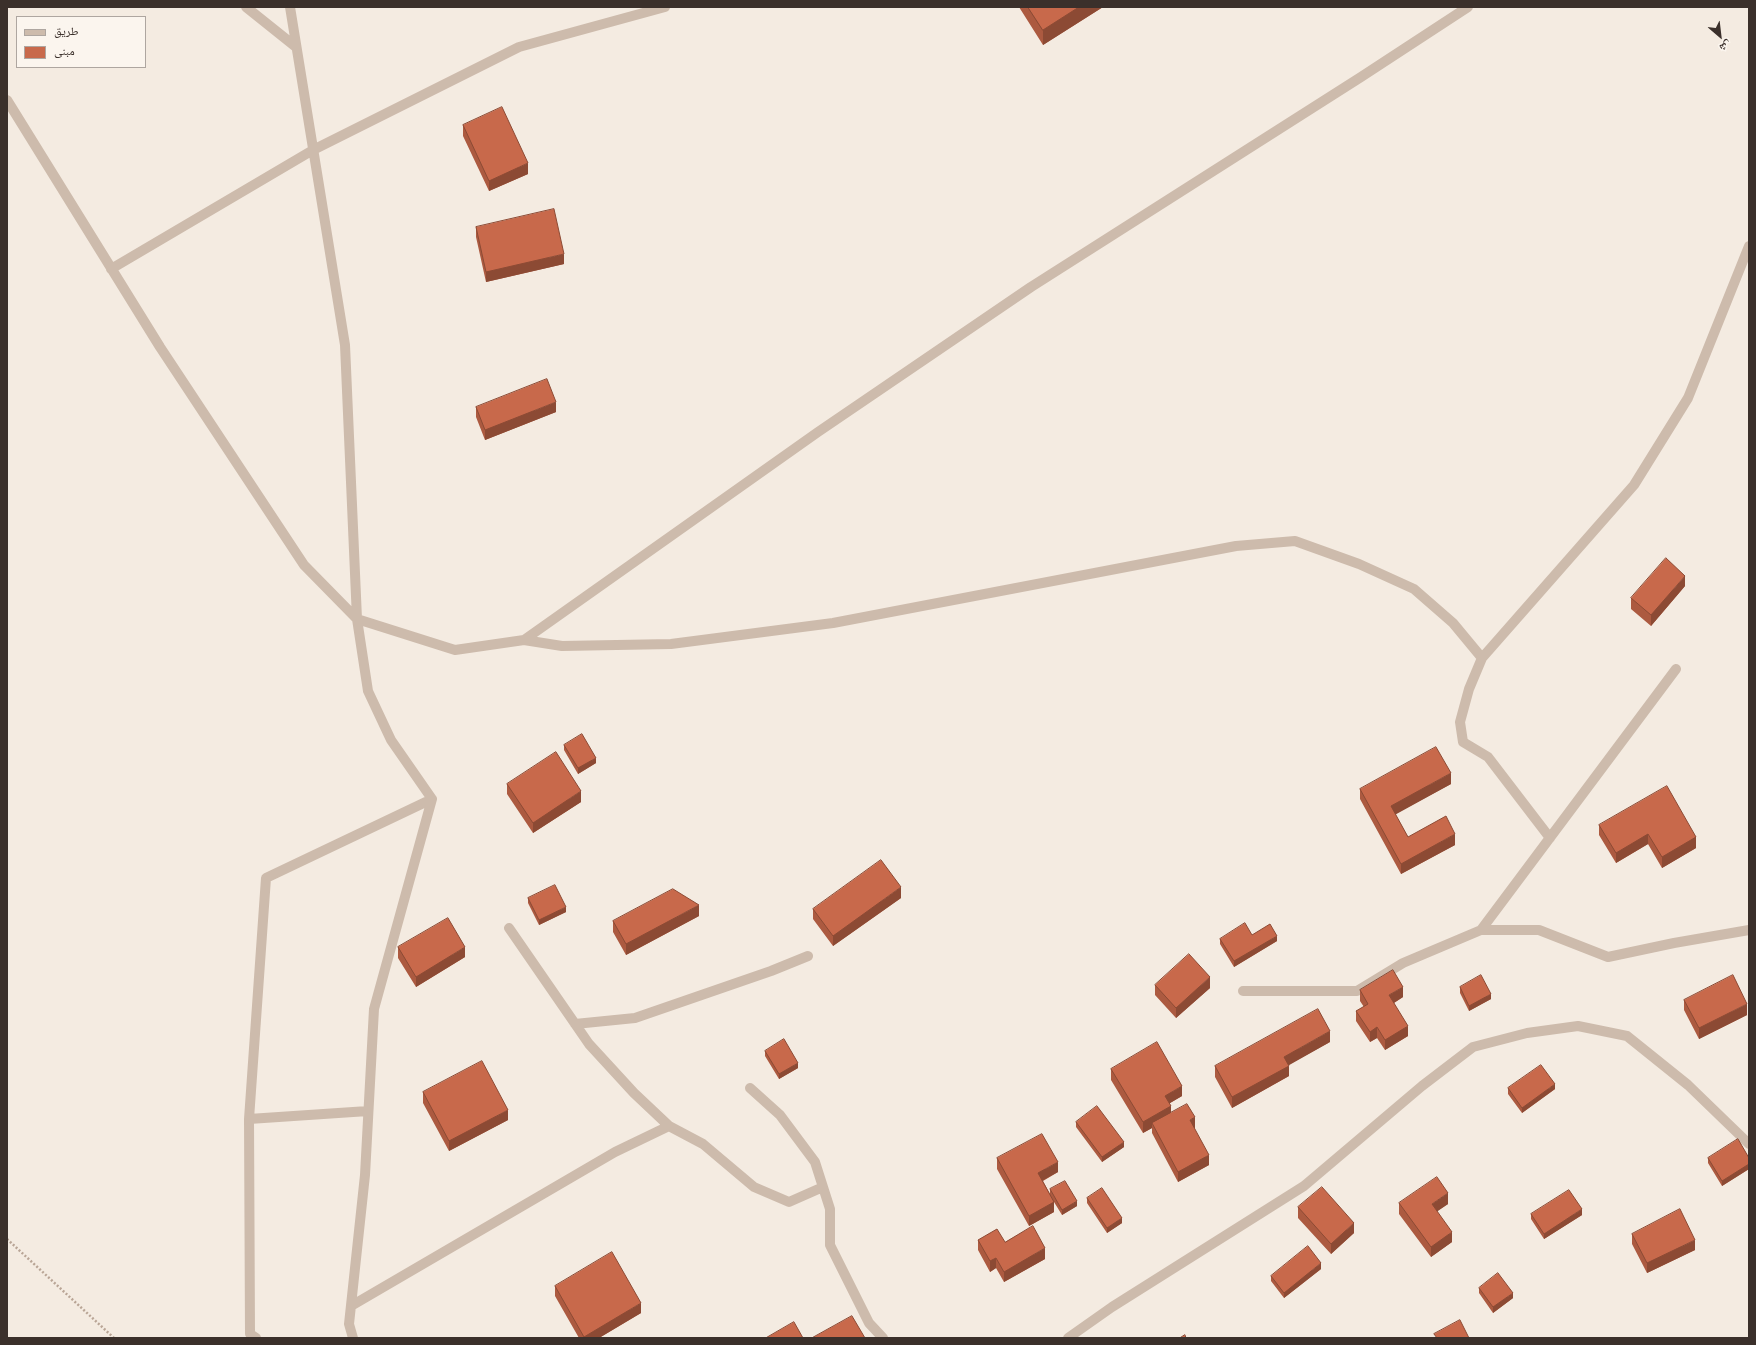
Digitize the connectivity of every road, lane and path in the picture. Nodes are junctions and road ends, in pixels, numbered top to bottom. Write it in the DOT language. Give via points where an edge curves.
graph roads {
  1 [pos="246,7"];
  2 [pos="290,7"];
  3 [pos="665,7"];
  4 [pos="1468,7"];
  5 [pos="296,47"];
  6 [pos="7,100"];
  7 [pos="313,150"];
  8 [pos="1749,246"];
  9 [pos="112,269"];
  10 [pos="357,619"];
  11 [pos="524,640"];
  12 [pos="1482,658"];
  13 [pos="1676,669"];
  14 [pos="432,799"];
  15 [pos="1550,838"];
  16 [pos="509,928"];
  17 [pos="1481,930"];
  18 [pos="1749,930"];
  19 [pos="808,956"];
  20 [pos="1243,991"];
  21 [pos="575,1024"];
  22 [pos="750,1088"];
  23 [pos="368,1111"];
  24 [pos="249,1119"];
  25 [pos="669,1126"];
  26 [pos="1749,1144"];
  27 [pos="823,1187"];
  28 [pos="7,1238"];
  29 [pos="351,1306"];
  30 [pos="114,1338"];
  31 [pos="256,1338"];
  32 [pos="352,1338"];
  33 [pos="883,1338"];
  34 [pos="1068,1338"];
  1 -- 5 [label="street"];
  2 -- 5 [label="street"];
  3 -- 7 [label="street" via="519,47"];
  4 -- 11 [label="street" via="1355,82 1024,291 818,432"];
  5 -- 7 [label="street"];
  6 -- 9 [label="street"];
  7 -- 9 [label="street"];
  7 -- 10 [label="street" via="345,345"];
  8 -- 12 [label="street" via="1688,398 1634,485"];
  9 -- 10 [label="street" via="160,347 304,566"];
  10 -- 11 [label="street" via="455,650"];
  10 -- 14 [label="street" via="368,691 391,740"];
  11 -- 12 [label="street" via="562,646 671,644 833,623 1236,546 1295,541 1359,564 1414,589 1453,623"];
  12 -- 15 [label="street" via="1469,689 1460,722 1464,742 1488,757"];
  13 -- 15 [label="street"];
  14 -- 23 [label="street" via="374,1009"];
  14 -- 24 [label="street" via="266,878"];
  15 -- 17 [label="street"];
  16 -- 21 [label="street"];
  17 -- 18 [label="street" via="1539,930 1608,957"];
  17 -- 20 [label="street" via="1404,963 1357,991"];
  19 -- 21 [label="street" via="635,1018"];
  21 -- 25 [label="street" via="589,1044 624,1082"];
  22 -- 27 [label="street" via="785,1120 815,1162"];
  23 -- 24 [label="street"];
  23 -- 29 [label="street" via="365,1175"];
  24 -- 31 [label="street" via="250,1334"];
  25 -- 27 [label="street" via="703,1144 754,1188 789,1202"];
  25 -- 29 [label="street" via="614,1152"];
  26 -- 34 [label="street" via="1688,1085 1627,1036 1578,1026 1527,1033 1473,1048 1422,1086 1304,1186 1112,1307"];
  27 -- 33 [label="street" via="830,1208 830,1245 869,1323"];
  28 -- 30 [label="path"];
  29 -- 32 [label="street" via="349,1324"];
}
